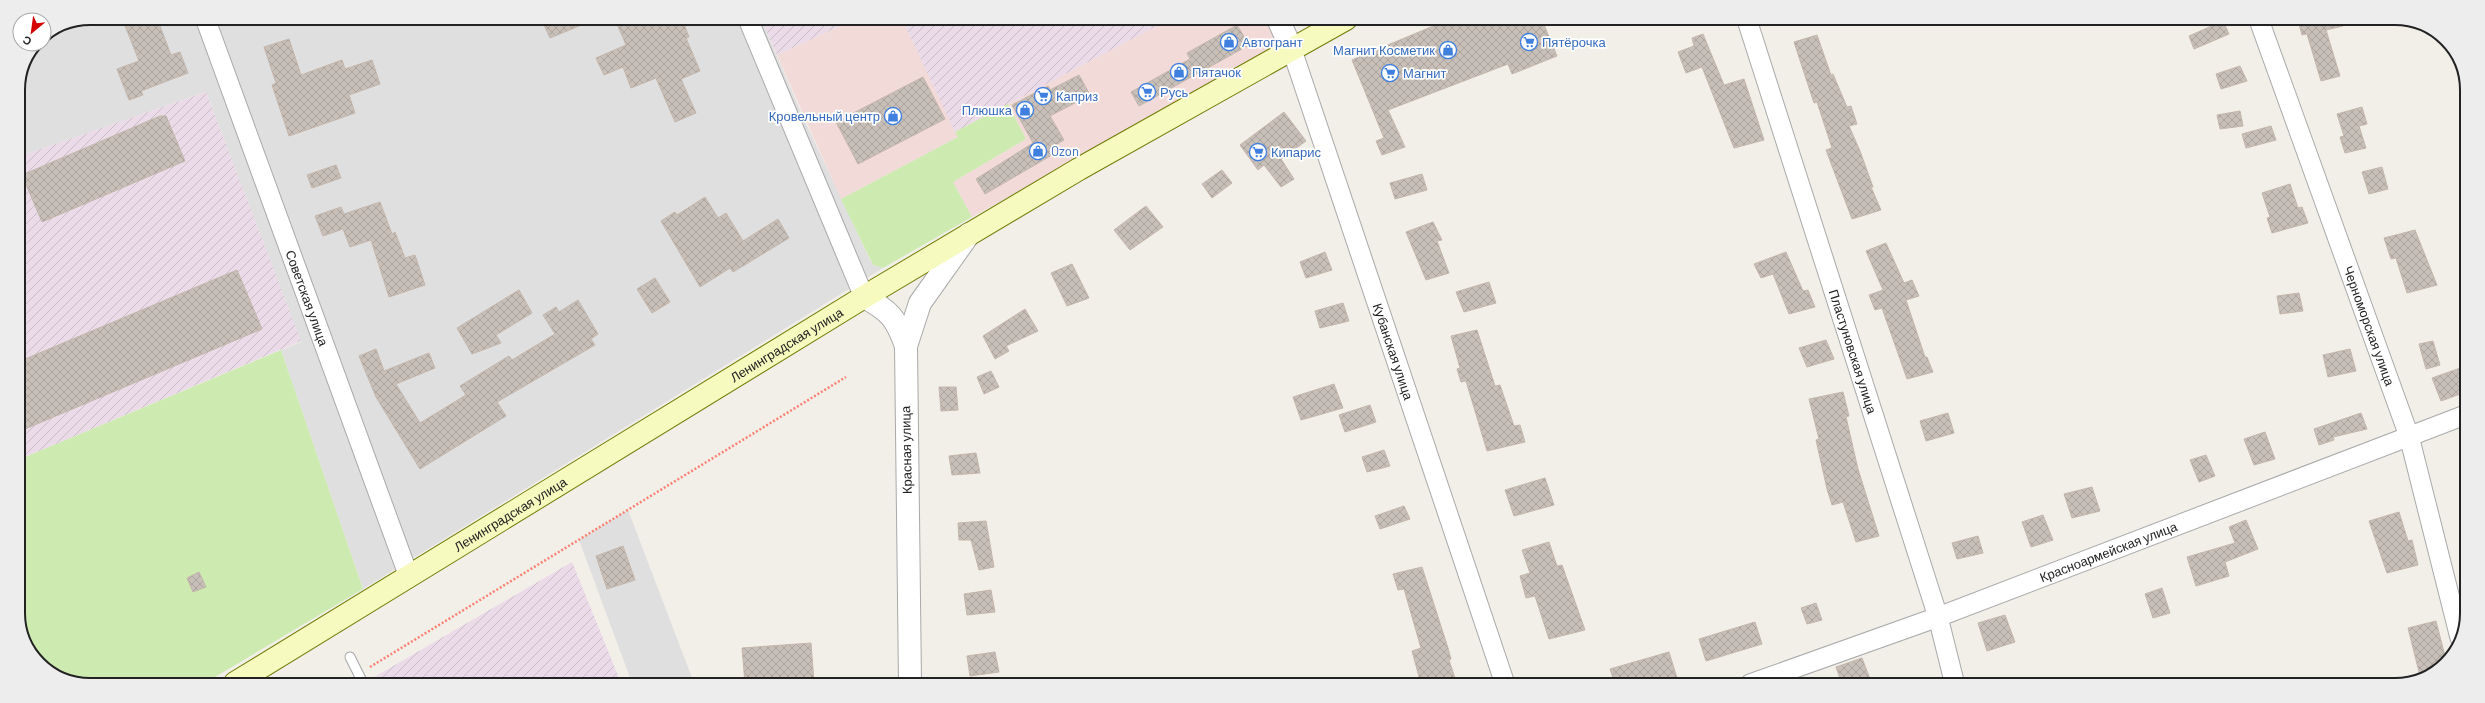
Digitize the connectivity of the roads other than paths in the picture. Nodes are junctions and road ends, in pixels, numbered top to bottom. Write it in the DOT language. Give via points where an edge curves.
graph roads {
  1 [pos="208,25"];
  2 [pos="751,25"];
  3 [pos="1281,25"];
  4 [pos="1336,25"];
  5 [pos="1749,25"];
  6 [pos="2261,25"];
  7 [pos="1292,50"];
  8 [pos="969,234"];
  9 [pos="864,297"];
  10 [pos="906,346"];
  11 [pos="2460,417"];
  12 [pos="2409,436"];
  13 [pos="409,577"];
  14 [pos="1938,617"];
  15 [pos="2458,630"];
  16 [pos="350,657"];
  17 [pos="243,678"];
  18 [pos="362,678"];
  19 [pos="910,678"];
  20 [pos="1503,678"];
  21 [pos="1767,678"];
  22 [pos="1953,678"];
  1 -- 13 [label="street, Советская улица"];
  2 -- 9 [label="street"];
  3 -- 7 [label="street, Кубанская улица"];
  4 -- 7 [label="main road, Ленинградская улица"];
  5 -- 14 [label="street, Пластуновская улица"];
  6 -- 12 [label="street, Черноморская улица"];
  7 -- 8 [label="main road, Ленинградская улица" via="1079,169"];
  7 -- 20 [label="street, Кубанская улица"];
  8 -- 9 [label="main road, Ленинградская улица"];
  8 -- 10 [label="street, Красная улица" via="920,303"];
  9 -- 10 [label="street" via="890,313 899,325"];
  9 -- 13 [label="main road, Ленинградская улица"];
  10 -- 19 [label="street, Красная улица"];
  11 -- 12 [label="street, Красноармейская улица"];
  12 -- 14 [label="street, Красноармейская улица"];
  12 -- 15 [label="street, Черноморская улица"];
  13 -- 17 [label="main road, Ленинградская улица"];
  14 -- 21 [label="street, Красноармейская улица"];
  14 -- 22 [label="street, Пластуновская улица"];
  16 -- 18 [label="lane"];
}
